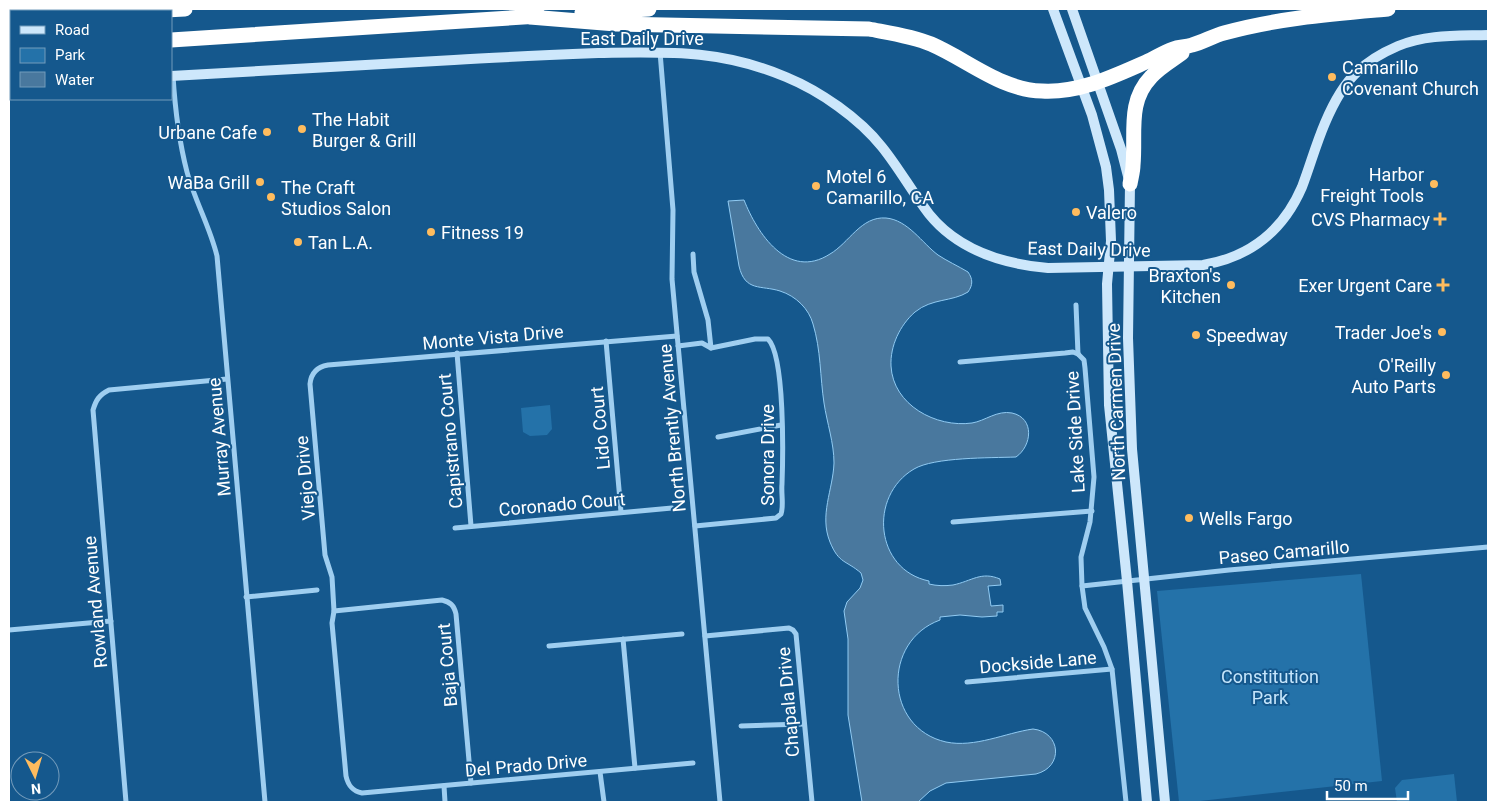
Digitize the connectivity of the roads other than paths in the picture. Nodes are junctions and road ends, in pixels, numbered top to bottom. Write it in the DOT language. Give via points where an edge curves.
graph roads {
  1 [pos="185,9"];
  2 [pos="650,9"];
  3 [pos="1053,9"];
  4 [pos="1072,9"];
  5 [pos="1388,9"];
  6 [pos="165,10"];
  7 [pos="530,17"];
  8 [pos="1488,35"];
  9 [pos="172,40"];
  10 [pos="1191,46"];
  11 [pos="660,52"];
  12 [pos="172,76"];
  13 [pos="1098,83"];
  14 [pos="1082,87"];
  15 [pos="1130,184"];
  16 [pos="693,254"];
  17 [pos="1130,266"];
  18 [pos="1109,267"];
  19 [pos="1076,305"];
  20 [pos="677,336"];
  21 [pos="606,341"];
  22 [pos="678,346"];
  23 [pos="711,348"];
  24 [pos="457,353"];
  25 [pos="1078,354"];
  26 [pos="960,362"];
  27 [pos="313,373"];
  28 [pos="227,379"];
  29 [pos="781,425"];
  30 [pos="718,438"];
  31 [pos="672,508"];
  32 [pos="1092,511"];
  33 [pos="621,512"];
  34 [pos="953,522"];
  35 [pos="471,526"];
  36 [pos="695,526"];
  37 [pos="455,528"];
  38 [pos="1488,547"];
  39 [pos="1143,580"];
  40 [pos="1127,581"];
  41 [pos="1082,586"];
  42 [pos="317,590"];
  43 [pos="246,597"];
  44 [pos="334,610"];
  45 [pos="111,621"];
  46 [pos="9,630"];
  47 [pos="682,634"];
  48 [pos="704,636"];
  49 [pos="622,639"];
  50 [pos="549,646"];
  51 [pos="1112,669"];
  52 [pos="967,682"];
  53 [pos="804,724"];
  54 [pos="741,726"];
  55 [pos="692,763"];
  56 [pos="635,768"];
  57 [pos="600,772"];
  58 [pos="471,783"];
  59 [pos="444,786"];
  60 [pos="126,802"];
  61 [pos="265,802"];
  62 [pos="445,802"];
  63 [pos="604,802"];
  64 [pos="720,802"];
  65 [pos="812,802"];
  66 [pos="1126,802"];
  67 [pos="1146,802"];
  68 [pos="1165,802"];
  1 -- 6 [label="highway"];
  2 -- 7 [label="highway"];
  3 -- 14 [label="main road, North Carmen Drive"];
  4 -- 13 [label="main road, North Carmen Drive"];
  5 -- 10 [label="highway" via="1284,19 1224,33"];
  7 -- 9 [label="highway"];
  7 -- 14 [label="highway" via="616,24 869,29 930,43 1011,86 1044,91"];
  8 -- 17 [label="main road, East Daily Drive" via="1436,37 1410,42 1388,51 1358,70 1336,98 1294,203 1273,232 1240,255 1202,265"];
  10 -- 13 [label="highway" via="1173,49"];
  10 -- 15 [label="highway" via="1163,66 1140,92 1134,113"];
  11 -- 12 [label="main road, East Daily Drive" via="533,55"];
  11 -- 18 [label="main road, East Daily Drive" via="711,55 746,63 794,81 825,98 872,135 942,227 979,252 1028,266"];
  11 -- 20 [label="street, North Brently Avenue" via="673,210 672,279"];
  12 -- 28 [label="street, Murray Avenue" via="188,173 217,256"];
  13 -- 14 [label="highway"];
  13 -- 15 [label="main road, North Carmen Drive"];
  14 -- 18 [label="main road, North Carmen Drive" via="1106,167 1111,229"];
  15 -- 17 [label="main road, North Carmen Drive"];
  16 -- 23 [label="street"];
  17 -- 18 [label="main road, East Daily Drive"];
  17 -- 39 [label="main road, North Carmen Drive" via="1129,396"];
  18 -- 40 [label="main road, North Carmen Drive" via="1109,405"];
  19 -- 25 [label="street, Lake Side Drive"];
  20 -- 21 [label="street, Monte Vista Drive"];
  20 -- 22 [label="street, North Brently Avenue"];
  21 -- 24 [label="street, Monte Vista Drive"];
  21 -- 33 [label="street, Lido Court"];
  22 -- 23 [label="street" via="702,343"];
  22 -- 36 [label="street, North Brently Avenue"];
  23 -- 29 [label="street, Sonora Drive" via="755,339 772,342 777,360"];
  24 -- 27 [label="street, Monte Vista Drive" via="328,365"];
  24 -- 35 [label="street, Capistrano Court"];
  25 -- 26 [label="street" via="1065,352"];
  25 -- 32 [label="street, Lake Side Drive" via="1086,368 1094,477"];
  27 -- 44 [label="street, Viejo Drive" via="310,384 325,555 331,571"];
  28 -- 43 [label="street, Murray Avenue"];
  28 -- 45 [label="street, Rowland Avenue" via="116,388 96,399 93,415"];
  29 -- 30 [label="street"];
  29 -- 36 [label="street, Sonora Drive" via="781,514 776,518"];
  31 -- 33 [label="street, Coronado Court"];
  32 -- 34 [label="street"];
  32 -- 41 [label="street, Lake Side Drive" via="1081,557"];
  33 -- 35 [label="street, Coronado Court"];
  35 -- 37 [label="street, Coronado Court"];
  36 -- 48 [label="street, North Brently Avenue"];
  38 -- 39 [label="street, Paseo Camarillo"];
  39 -- 40 [label="street, Paseo Camarillo"];
  39 -- 68 [label="main road, North Carmen Drive"];
  40 -- 41 [label="street, Paseo Camarillo"];
  40 -- 67 [label="main road, North Carmen Drive"];
  41 -- 51 [label="street, Lake Side Drive" via="1085,608"];
  42 -- 43 [label="street"];
  43 -- 61 [label="street, Murray Avenue"];
  44 -- 58 [label="street, Baja Court" via="442,600 454,606"];
  44 -- 59 [label="street, Del Prado Drive" via="332,623 346,776 350,787 362,793"];
  45 -- 46 [label="street"];
  45 -- 60 [label="street, Rowland Avenue"];
  47 -- 49 [label="street"];
  48 -- 53 [label="street, Chapala Drive" via="794,630"];
  48 -- 64 [label="street, North Brently Avenue"];
  49 -- 50 [label="street"];
  49 -- 56 [label="street"];
  51 -- 52 [label="street, Dockside Lane"];
  51 -- 66 [label="street, Lake Side Drive"];
  53 -- 54 [label="street"];
  53 -- 65 [label="street, Chapala Drive"];
  55 -- 56 [label="street, Del Prado Drive"];
  56 -- 57 [label="street, Del Prado Drive"];
  57 -- 58 [label="street, Del Prado Drive"];
  57 -- 63 [label="street"];
  58 -- 59 [label="street, Del Prado Drive"];
  59 -- 62 [label="street"];
}
